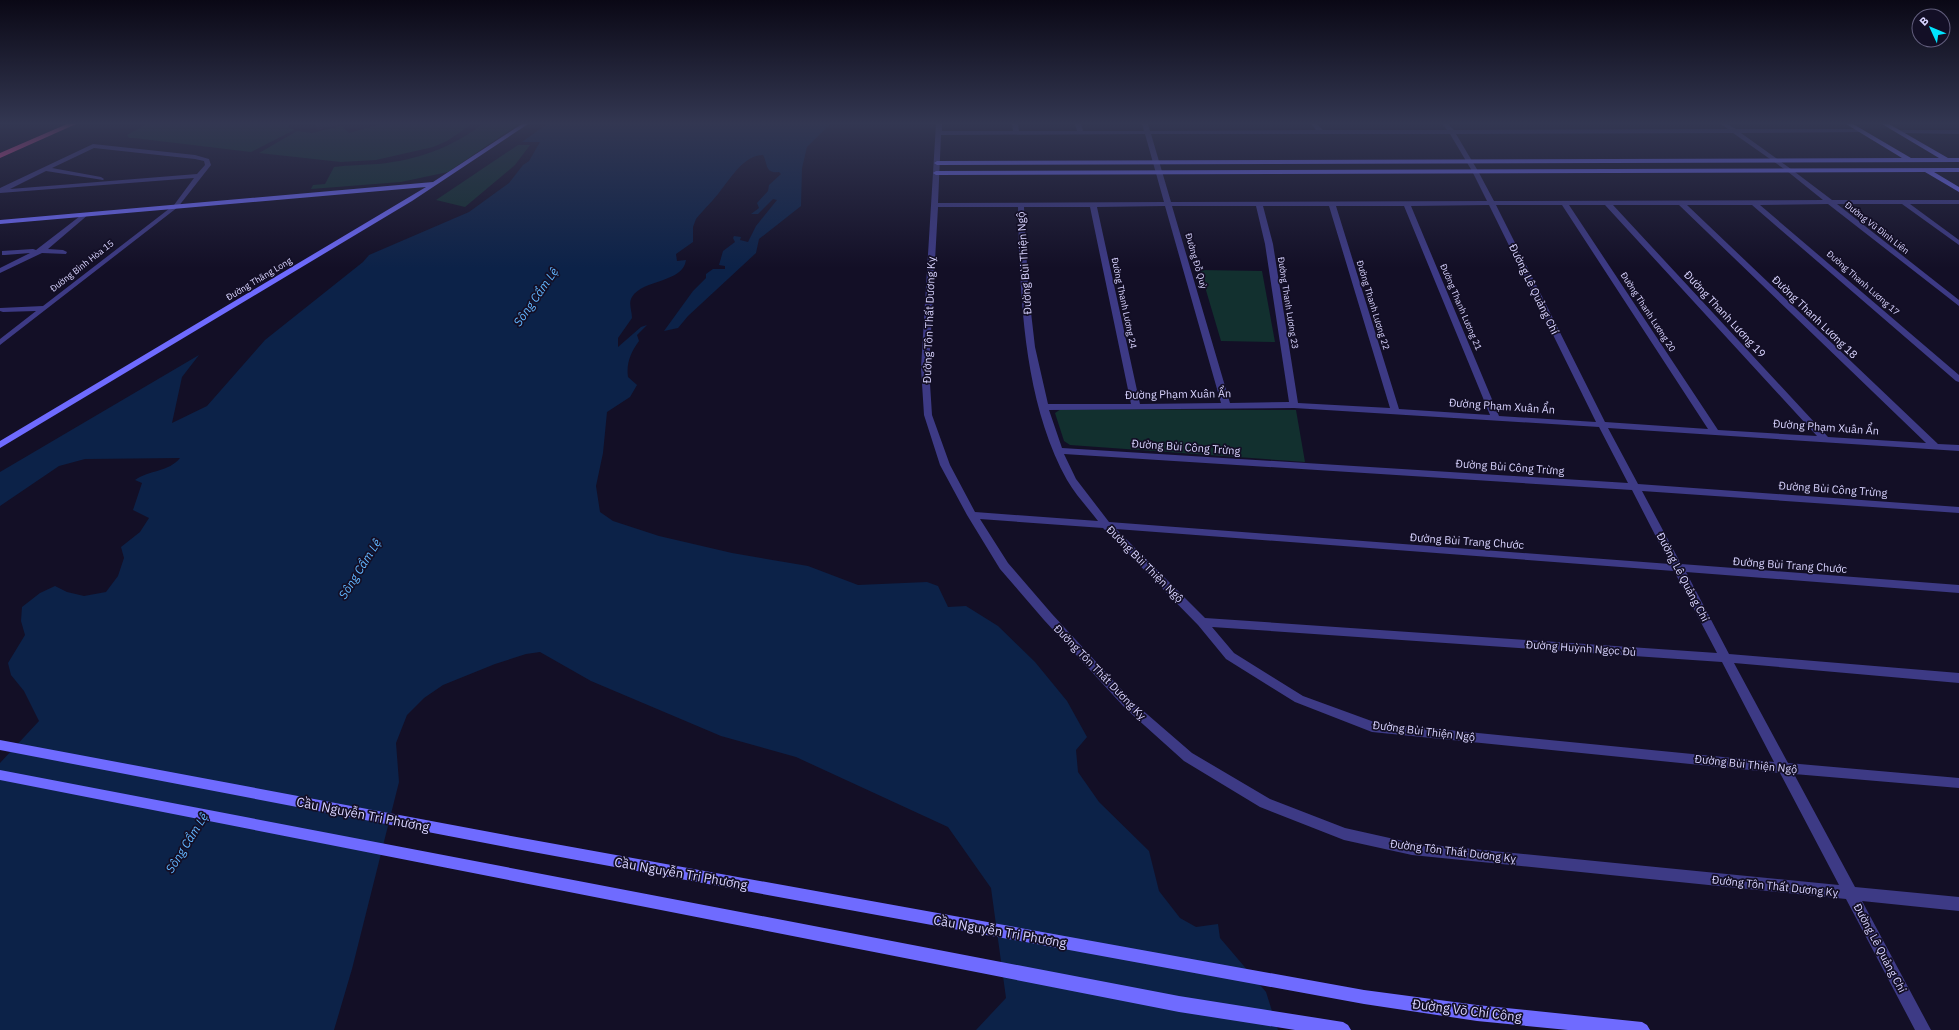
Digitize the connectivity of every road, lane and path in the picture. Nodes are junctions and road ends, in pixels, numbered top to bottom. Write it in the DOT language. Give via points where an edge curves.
graph roads {
  1 [pos="41,172"];
  2 [pos="58,172"];
  3 [pos="203,172"];
  4 [pos="453,172"];
  5 [pos="937,172"];
  6 [pos="1159,172"];
  7 [pos="1476,172"];
  8 [pos="1792,172"];
  9 [pos="1929,172"];
  10 [pos="200,176"];
  11 [pos="114,182"];
  12 [pos="435,184"];
  13 [pos="1959,190"];
  14 [pos="0,191"];
  15 [pos="1754,202"];
  16 [pos="1830,202"];
  17 [pos="1903,202"];
  18 [pos="1959,202"];
  19 [pos="1564,203"];
  20 [pos="1607,203"];
  21 [pos="1681,203"];
  22 [pos="1170,204"];
  23 [pos="1259,204"];
  24 [pos="1332,204"];
  25 [pos="1407,204"];
  26 [pos="1492,204"];
  27 [pos="934,205"];
  28 [pos="1021,205"];
  29 [pos="1093,205"];
  30 [pos="176,206"];
  31 [pos="86,214"];
  32 [pos="0,222"];
  33 [pos="1959,243"];
  34 [pos="41,251"];
  35 [pos="63,252"];
  36 [pos="4,253"];
  37 [pos="0,271"];
  38 [pos="1959,304"];
  39 [pos="45,308"];
  40 [pos="3,310"];
  41 [pos="0,343"];
  42 [pos="1959,378"];
  43 [pos="1226,405"];
  44 [pos="1136,406"];
  45 [pos="1294,406"];
  46 [pos="1044,407"];
  47 [pos="1396,411"];
  48 [pos="1496,418"];
  49 [pos="1602,425"];
  50 [pos="1715,432"];
  51 [pos="1826,440"];
  52 [pos="0,445"];
  53 [pos="1935,446"];
  54 [pos="1959,448"];
  55 [pos="1058,451"];
  56 [pos="1634,487"];
  57 [pos="1959,510"];
  58 [pos="972,516"];
  59 [pos="1107,526"];
  60 [pos="1678,569"];
  61 [pos="1959,589"];
  62 [pos="1202,622"];
  63 [pos="1726,658"];
  64 [pos="1959,678"];
  65 [pos="0,745"];
  66 [pos="1784,768"];
  67 [pos="0,775"];
  68 [pos="1959,783"];
  69 [pos="1850,894"];
  70 [pos="1959,904"];
  71 [pos="1364,997"];
  72 [pos="1343,1030"];
  73 [pos="1642,1030"];
  74 [pos="1923,1030"];
  1 -- 14 [label="street"];
  2 -- 11 [label="street"];
  3 -- 10 [label="street, Đường Bình Hòa 15"];
  4 -- 12 [label="street, Đường Thăng Long"];
  5 -- 27 [label="street, Đường Tôn Thất Dương Kỵ"];
  6 -- 22 [label="street, Đường Đỗ Quỳ"];
  7 -- 26 [label="street, Đường Lê Quảng Chí"];
  8 -- 16 [label="street, Đường Vũ Đình Liên"];
  9 -- 13 [label="street"];
  10 -- 11 [label="street"];
  10 -- 30 [label="street, Đường Bình Hòa 15"];
  11 -- 14 [label="street"];
  12 -- 30 [label="street"];
  12 -- 52 [label="street, Đường Thăng Long"];
  15 -- 16 [label="street"];
  15 -- 21 [label="street"];
  15 -- 42 [label="street, Đường Thanh Lương 17"];
  16 -- 17 [label="street"];
  16 -- 38 [label="street, Đường Vũ Đình Liên"];
  17 -- 18 [label="street"];
  17 -- 33 [label="street"];
  19 -- 20 [label="street"];
  19 -- 26 [label="street"];
  19 -- 50 [label="street, Đường Thanh Lương 20"];
  20 -- 21 [label="street"];
  20 -- 51 [label="street, Đường Thanh Lương 19"];
  21 -- 53 [label="street, Đường Thanh Lương 18"];
  22 -- 23 [label="street"];
  22 -- 29 [label="street"];
  22 -- 43 [label="street, Đường Đỗ Quỳ"];
  23 -- 24 [label="street"];
  23 -- 45 [label="street, Đường Thanh Lương 23" via="1269,244"];
  24 -- 25 [label="street"];
  24 -- 47 [label="street, Đường Thanh Lương 22"];
  25 -- 26 [label="street"];
  25 -- 48 [label="street, Đường Thanh Lương 21"];
  26 -- 49 [label="street, Đường Lê Quảng Chí"];
  27 -- 28 [label="street"];
  27 -- 58 [label="street, Đường Tôn Thất Dương Kỵ" via="925,368 928,415 945,465"];
  28 -- 29 [label="street"];
  28 -- 46 [label="street, Đường Bùi Thiện Ngộ" via="1024,286 1031,347"];
  29 -- 44 [label="street, Đường Thanh Lương 24"];
  30 -- 31 [label="street"];
  30 -- 39 [label="street, Đường Bình Hòa 15"];
  31 -- 32 [label="street"];
  31 -- 34 [label="street"];
  34 -- 35 [label="street"];
  34 -- 36 [label="street"];
  34 -- 37 [label="street"];
  39 -- 40 [label="street"];
  39 -- 41 [label="street, Đường Bình Hòa 15"];
  43 -- 44 [label="street, Đường Phạm Xuân Ẩn"];
  43 -- 45 [label="street, Đường Phạm Xuân Ẩn"];
  44 -- 46 [label="street, Đường Phạm Xuân Ẩn"];
  45 -- 47 [label="street, Đường Phạm Xuân Ẩn"];
  46 -- 55 [label="street, Đường Bùi Thiện Ngộ"];
  47 -- 48 [label="street, Đường Phạm Xuân Ẩn"];
  48 -- 49 [label="street, Đường Phạm Xuân Ẩn"];
  49 -- 50 [label="street, Đường Phạm Xuân Ẩn"];
  49 -- 56 [label="street, Đường Lê Quảng Chí"];
  50 -- 51 [label="street, Đường Phạm Xuân Ẩn"];
  51 -- 53 [label="street, Đường Phạm Xuân Ẩn"];
  53 -- 54 [label="street, Đường Phạm Xuân Ẩn"];
  55 -- 56 [label="street, Đường Bùi Công Trừng"];
  55 -- 59 [label="street, Đường Bùi Thiện Ngộ" via="1072,480"];
  56 -- 57 [label="street, Đường Bùi Công Trừng"];
  56 -- 60 [label="street, Đường Lê Quảng Chí"];
  58 -- 59 [label="street, Đường Bùi Trang Chước"];
  58 -- 69 [label="street, Đường Tôn Thất Dương Kỵ" via="1004,566 1129,705 1188,756 1265,803 1344,834 1412,849"];
  59 -- 60 [label="street, Đường Bùi Trang Chước"];
  59 -- 62 [label="street, Đường Bùi Thiện Ngộ"];
  60 -- 61 [label="street, Đường Bùi Trang Chước"];
  60 -- 63 [label="street, Đường Lê Quảng Chí"];
  62 -- 63 [label="street, Đường Huỳnh Ngọc Đủ"];
  62 -- 66 [label="street, Đường Bùi Thiện Ngộ" via="1230,656 1299,699 1376,728"];
  63 -- 64 [label="street, Đường Huỳnh Ngọc Đủ"];
  63 -- 66 [label="street, Đường Lê Quảng Chí"];
  65 -- 71 [label="street, Cầu Nguyễn Tri Phương" via="511,842"];
  66 -- 68 [label="street, Đường Bùi Thiện Ngộ"];
  66 -- 69 [label="street, Đường Lê Quảng Chí"];
  67 -- 72 [label="street" via="1179,1004"];
  69 -- 70 [label="street, Đường Tôn Thất Dương Kỵ"];
  69 -- 74 [label="street, Đường Lê Quảng Chí"];
  71 -- 73 [label="street, Đường Võ Chí Công" via="1477,1013"];
}
